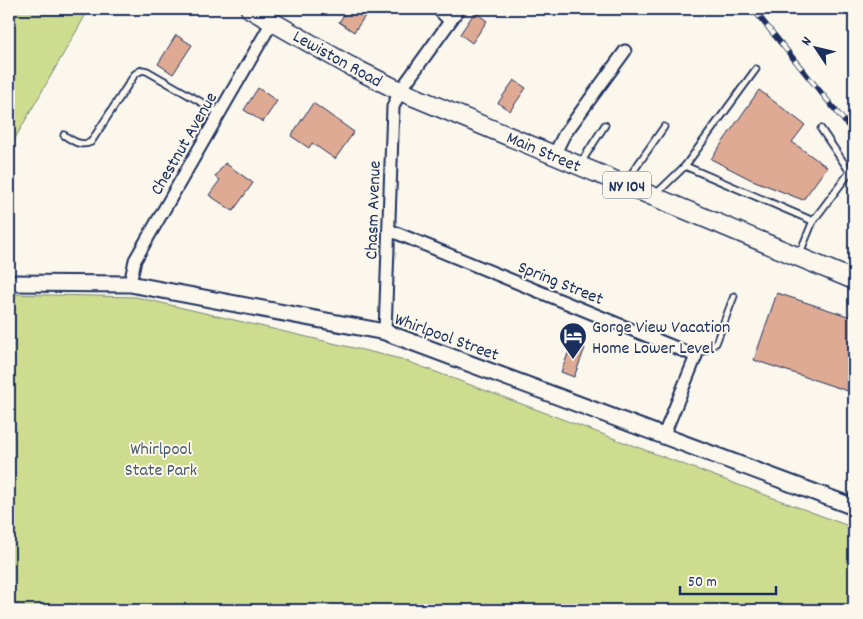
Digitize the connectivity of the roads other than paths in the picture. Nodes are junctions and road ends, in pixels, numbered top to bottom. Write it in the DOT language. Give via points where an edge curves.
graph roads {
  1 [pos="250,9"];
  2 [pos="438,9"];
  3 [pos="459,9"];
  4 [pos="450,21"];
  5 [pos="272,22"];
  6 [pos="625,51"];
  7 [pos="756,69"];
  8 [pos="400,91"];
  9 [pos="220,113"];
  10 [pos="605,125"];
  11 [pos="664,127"];
  12 [pos="821,129"];
  13 [pos="64,135"];
  14 [pos="554,155"];
  15 [pos="579,166"];
  16 [pos="685,166"];
  17 [pos="624,184"];
  18 [pos="654,196"];
  19 [pos="814,221"];
  20 [pos="389,230"];
  21 [pos="799,257"];
  22 [pos="854,280"];
  23 [pos="9,283"];
  24 [pos="130,284"];
  25 [pos="734,296"];
  26 [pos="385,332"];
  27 [pos="696,356"];
  28 [pos="663,437"];
  29 [pos="854,507"];
  1 -- 5 [label="main road, Lewiston Road / NY 104"];
  2 -- 4 [label="street"];
  3 -- 4 [label="street, Chasm Avenue"];
  4 -- 8 [label="street, Chasm Avenue"];
  5 -- 8 [label="main road, Lewiston Road / NY 104"];
  5 -- 9 [label="street, Chestnut Avenue"];
  6 -- 14 [label="street" via="564,135"];
  7 -- 16 [label="lane"];
  8 -- 14 [label="main road, Main Street / NY 104"];
  8 -- 20 [label="street, Chasm Avenue" via="393,107"];
  9 -- 13 [label="lane" via="142,70 135,74 91,142 80,144"];
  9 -- 24 [label="street, Chestnut Avenue" via="135,260"];
  10 -- 15 [label="lane"];
  11 -- 17 [label="lane"];
  12 -- 19 [label="lane" via="850,172"];
  14 -- 15 [label="main road, Main Street / NY 104"];
  15 -- 17 [label="main road, Main Street / NY 104"];
  16 -- 18 [label="lane"];
  16 -- 19 [label="lane"];
  17 -- 18 [label="main road, Main Street / NY 104"];
  18 -- 21 [label="main road, Main Street / NY 104"];
  19 -- 21 [label="lane"];
  20 -- 26 [label="street, Chasm Avenue"];
  20 -- 27 [label="street, Spring Street"];
  21 -- 22 [label="main road, Main Street / NY 104"];
  23 -- 24 [label="street, Whirlpool Street"];
  24 -- 26 [label="street, Whirlpool Street"];
  25 -- 27 [label="lane" via="716,343"];
  26 -- 28 [label="street, Whirlpool Street"];
  27 -- 28 [label="street"];
  28 -- 29 [label="street, Whirlpool Street"];
}
